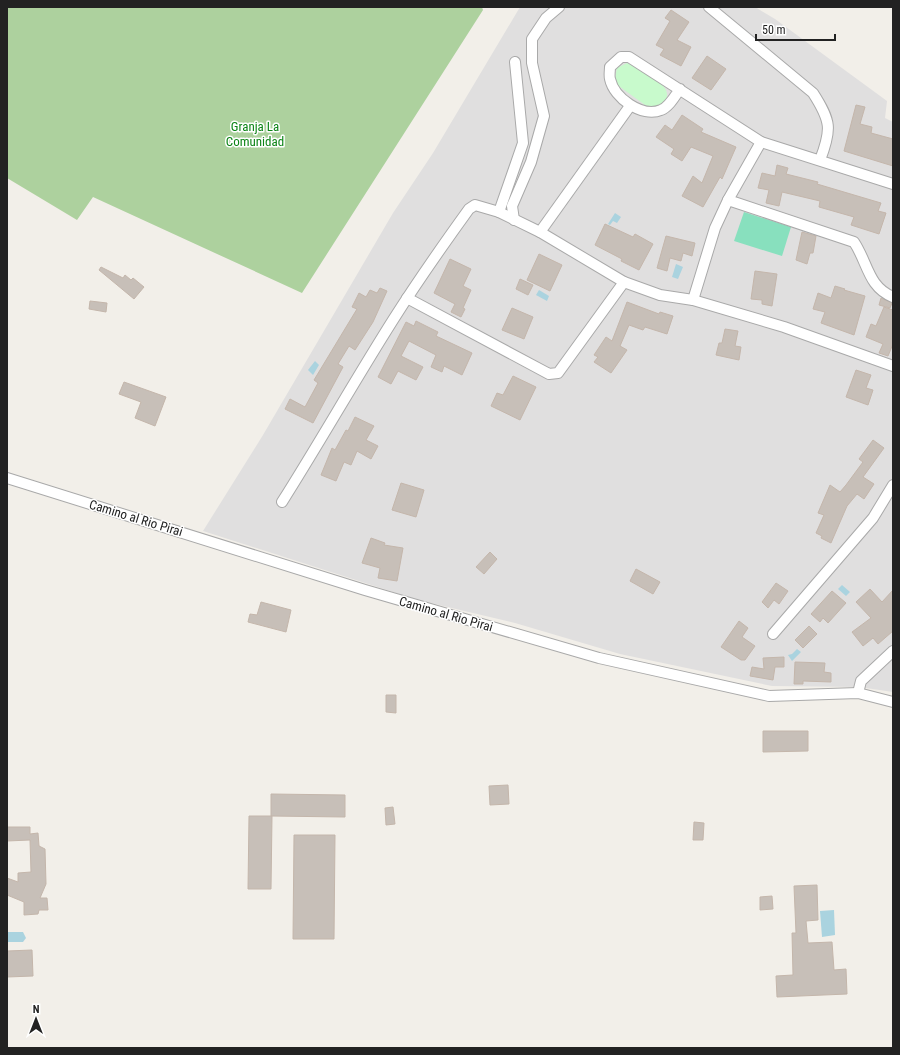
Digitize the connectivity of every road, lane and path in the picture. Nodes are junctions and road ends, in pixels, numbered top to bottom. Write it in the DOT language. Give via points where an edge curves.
graph roads {
  1 [pos="559,7"];
  2 [pos="709,7"];
  3 [pos="515,62"];
  4 [pos="680,89"];
  5 [pos="630,106"];
  6 [pos="761,142"];
  7 [pos="820,160"];
  8 [pos="893,184"];
  9 [pos="728,200"];
  10 [pos="499,212"];
  11 [pos="514,220"];
  12 [pos="540,232"];
  13 [pos="624,282"];
  14 [pos="893,297"];
  15 [pos="407,298"];
  16 [pos="693,300"];
  17 [pos="893,366"];
  18 [pos="7,478"];
  19 [pos="893,485"];
  20 [pos="282,502"];
  21 [pos="773,634"];
  22 [pos="893,651"];
  23 [pos="858,693"];
  24 [pos="893,702"];
  1 -- 11 [label="street" via="546,18 532,39 532,63 544,116 531,162 512,206"];
  2 -- 7 [label="street" via="813,93 825,112 828,125 828,139"];
  3 -- 10 [label="street" via="523,143"];
  4 -- 5 [label="street" via="662,110 642,111"];
  4 -- 5 [label="street" via="629,56 621,57 610,67 610,79 618,94"];
  4 -- 6 [label="street"];
  5 -- 12 [label="street"];
  6 -- 7 [label="street"];
  6 -- 9 [label="street"];
  7 -- 8 [label="street"];
  9 -- 14 [label="street" via="854,242 876,287"];
  9 -- 16 [label="street" via="715,228"];
  10 -- 11 [label="street"];
  10 -- 15 [label="street" via="474,205 469,209"];
  11 -- 12 [label="street"];
  12 -- 13 [label="street"];
  13 -- 15 [label="street" via="569,360 558,373 549,374"];
  13 -- 16 [label="street" via="660,295"];
  15 -- 20 [label="street"];
  16 -- 17 [label="street"];
  18 -- 23 [label="street, Camino al Rio Pirai" via="365,590 599,658 769,696"];
  19 -- 21 [label="street" via="873,518"];
  22 -- 23 [label="street" via="862,681"];
  23 -- 24 [label="street, Camino al Rio Pirai"];
}
